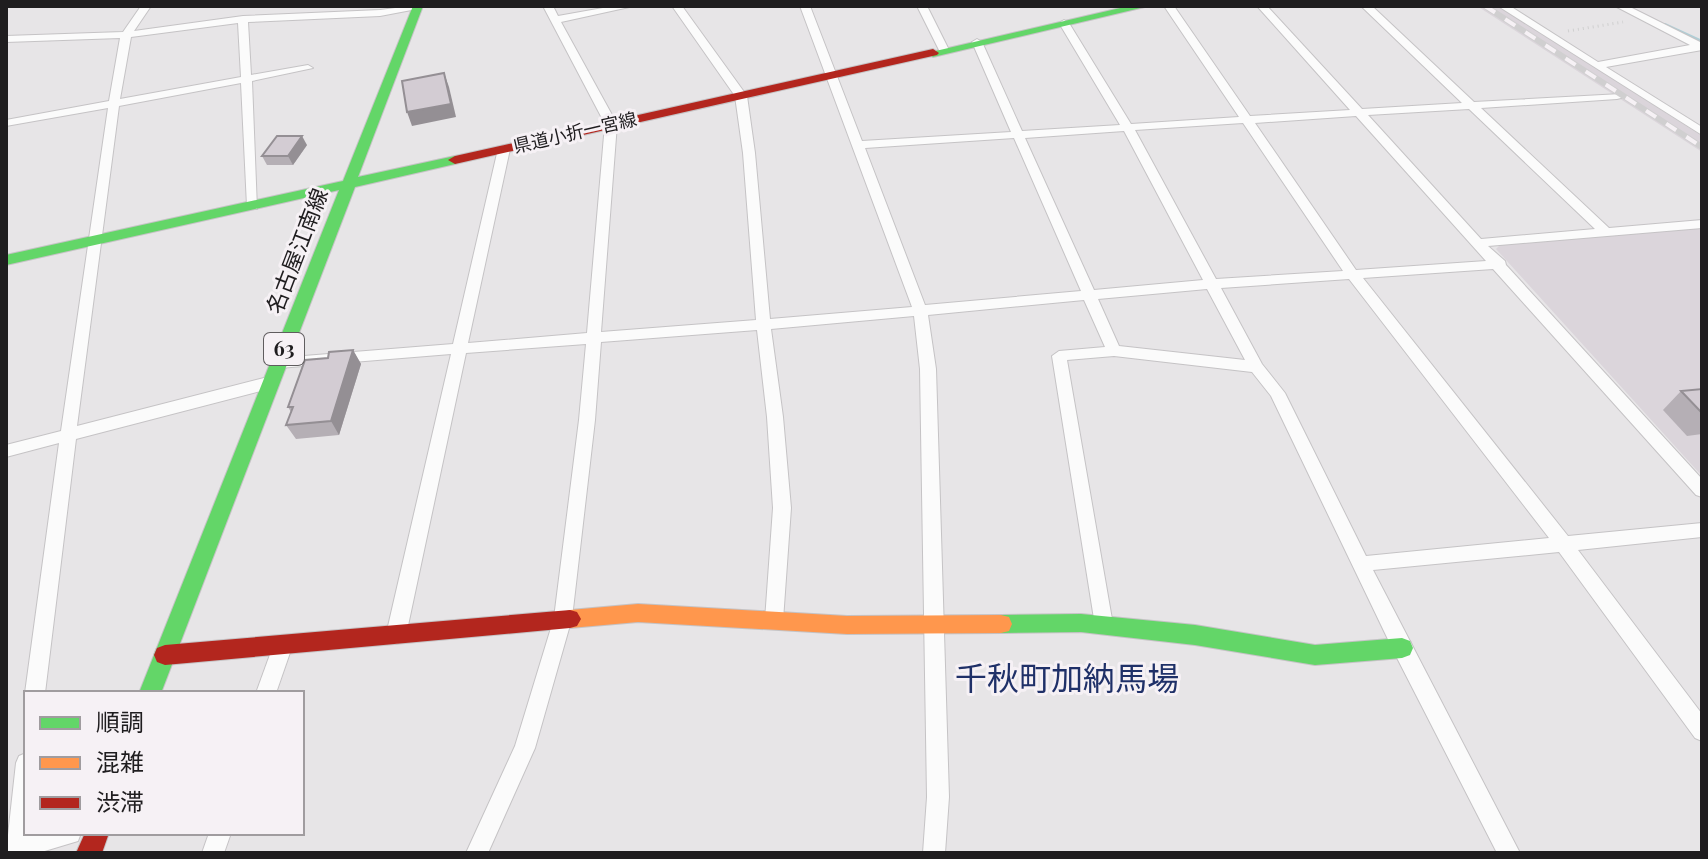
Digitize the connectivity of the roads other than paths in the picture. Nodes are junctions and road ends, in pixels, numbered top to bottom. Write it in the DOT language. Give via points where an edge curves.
graph roads {
  1 [pos="146,6"];
  2 [pos="548,6"];
  3 [pos="629,6"];
  4 [pos="677,6"];
  5 [pos="805,6"];
  6 [pos="922,6"];
  7 [pos="1144,6"];
  8 [pos="1169,6"];
  9 [pos="1262,6"];
  10 [pos="1366,6"];
  11 [pos="1503,6"];
  12 [pos="1620,6"];
  13 [pos="418,7"];
  14 [pos="243,19"];
  15 [pos="555,20"];
  16 [pos="1064,23"];
  17 [pos="126,35"];
  18 [pos="6,40"];
  19 [pos="977,42"];
  20 [pos="1702,46"];
  21 [pos="944,50"];
  22 [pos="1597,65"];
  23 [pos="308,68"];
  24 [pos="832,75"];
  25 [pos="246,80"];
  26 [pos="741,96"];
  27 [pos="1617,96"];
  28 [pos="1469,103"];
  29 [pos="114,104"];
  30 [pos="1356,112"];
  31 [pos="1247,121"];
  32 [pos="6,123"];
  33 [pos="611,124"];
  34 [pos="1128,128"];
  35 [pos="1702,132"];
  36 [pos="1020,136"];
  37 [pos="856,145"];
  38 [pos="504,149"];
  39 [pos="349,184"];
  40 [pos="253,206"];
  41 [pos="1702,224"];
  42 [pos="1607,233"];
  43 [pos="93,241"];
  44 [pos="1479,243"];
  45 [pos="6,260"];
  46 [pos="1500,264"];
  47 [pos="1352,274"];
  48 [pos="1214,284"];
  49 [pos="1089,296"];
  50 [pos="920,310"];
  51 [pos="764,324"];
  52 [pos="593,336"];
  53 [pos="459,348"];
  54 [pos="1114,351"];
  55 [pos="279,363"];
  56 [pos="1256,367"];
  57 [pos="272,382"];
  58 [pos="69,434"];
  59 [pos="6,451"];
  60 [pos="1702,490"];
  61 [pos="1702,530"];
  62 [pos="1562,542"];
  63 [pos="1360,564"];
  64 [pos="563,618"];
  65 [pos="774,620"];
  66 [pos="933,625"];
  67 [pos="1104,625"];
  68 [pos="396,635"];
  69 [pos="283,644"];
  70 [pos="1402,648"];
  71 [pos="165,655"];
  72 [pos="35,691"];
  73 [pos="151,691"];
  74 [pos="267,691"];
  75 [pos="1702,731"];
  76 [pos="24,775"];
  77 [pos="63,835"];
  78 [pos="12,849"];
  79 [pos="477,853"];
  80 [pos="934,853"];
  81 [pos="1509,853"];
  1 -- 17 [label="street"];
  2 -- 15 [label="street"];
  3 -- 15 [label="street"];
  4 -- 26 [label="street"];
  5 -- 24 [label="street"];
  6 -- 21 [label="street"];
  7 -- 16 [label="main road, 県道小折一宮線"];
  8 -- 31 [label="street"];
  9 -- 30 [label="street"];
  10 -- 28 [label="street"];
  11 -- 22 [label="street"];
  12 -- 20 [label="street"];
  13 -- 14 [label="street"];
  13 -- 39 [label="main road, 名古屋江南線 / 63"];
  14 -- 17 [label="street"];
  14 -- 25 [label="street"];
  15 -- 33 [label="street"];
  16 -- 19 [label="main road, 県道小折一宮線"];
  16 -- 34 [label="street"];
  17 -- 18 [label="street"];
  17 -- 29 [label="street"];
  19 -- 21 [label="main road, 県道小折一宮線"];
  19 -- 36 [label="street"];
  20 -- 22 [label="street"];
  21 -- 24 [label="main road, 県道小折一宮線"];
  22 -- 35 [label="street"];
  23 -- 25 [label="street"];
  24 -- 26 [label="main road, 県道小折一宮線"];
  24 -- 37 [label="street"];
  25 -- 29 [label="street"];
  25 -- 40 [label="street"];
  26 -- 33 [label="main road, 県道小折一宮線"];
  26 -- 51 [label="street"];
  27 -- 28 [label="street"];
  28 -- 30 [label="street"];
  28 -- 42 [label="street"];
  29 -- 32 [label="street"];
  29 -- 43 [label="street"];
  30 -- 31 [label="street"];
  30 -- 44 [label="street"];
  31 -- 34 [label="street"];
  31 -- 47 [label="street"];
  33 -- 38 [label="main road, 県道小折一宮線"];
  33 -- 52 [label="street"];
  34 -- 36 [label="street"];
  34 -- 48 [label="street"];
  36 -- 37 [label="street"];
  36 -- 49 [label="street"];
  37 -- 50 [label="street"];
  38 -- 39 [label="main road, 県道小折一宮線"];
  38 -- 53 [label="street"];
  39 -- 40 [label="main road, 県道小折一宮線"];
  39 -- 55 [label="main road, 名古屋江南線 / 63"];
  40 -- 43 [label="main road, 県道小折一宮線"];
  41 -- 42 [label="street"];
  42 -- 44 [label="street"];
  43 -- 45 [label="main road, 県道小折一宮線"];
  43 -- 58 [label="street"];
  44 -- 46 [label="street"];
  46 -- 47 [label="street"];
  46 -- 60 [label="street"];
  47 -- 48 [label="street"];
  47 -- 62 [label="street"];
  48 -- 49 [label="street"];
  48 -- 56 [label="street"];
  49 -- 50 [label="street"];
  49 -- 54 [label="street"];
  50 -- 51 [label="street"];
  50 -- 66 [label="street" via="928,369"];
  51 -- 52 [label="street"];
  51 -- 65 [label="street" via="782,508"];
  52 -- 53 [label="street"];
  52 -- 64 [label="street"];
  53 -- 55 [label="street"];
  53 -- 68 [label="street"];
  54 -- 56 [label="street"];
  54 -- 67 [label="street" via="1059,356"];
  55 -- 57 [label="main road, 名古屋江南線 / 63"];
  56 -- 63 [label="street" via="1277,393"];
  57 -- 58 [label="street"];
  57 -- 71 [label="main road, 名古屋江南線 / 63"];
  58 -- 59 [label="street"];
  58 -- 72 [label="street"];
  61 -- 62 [label="street"];
  62 -- 63 [label="street"];
  62 -- 75 [label="street"];
  63 -- 70 [label="street"];
  64 -- 65 [label="main road" via="638,613"];
  64 -- 68 [label="main road"];
  64 -- 79 [label="street" via="525,748"];
  65 -- 66 [label="main road"];
  66 -- 67 [label="main road"];
  66 -- 80 [label="street" via="938,797"];
  67 -- 70 [label="main road" via="1315,655"];
  68 -- 69 [label="main road"];
  69 -- 71 [label="main road"];
  69 -- 74 [label="street"];
  70 -- 81 [label="street"];
  71 -- 73 [label="main road, 名古屋江南線 / 63"];
  76 -- 78 [label="street"];
  77 -- 78 [label="street"];
}
